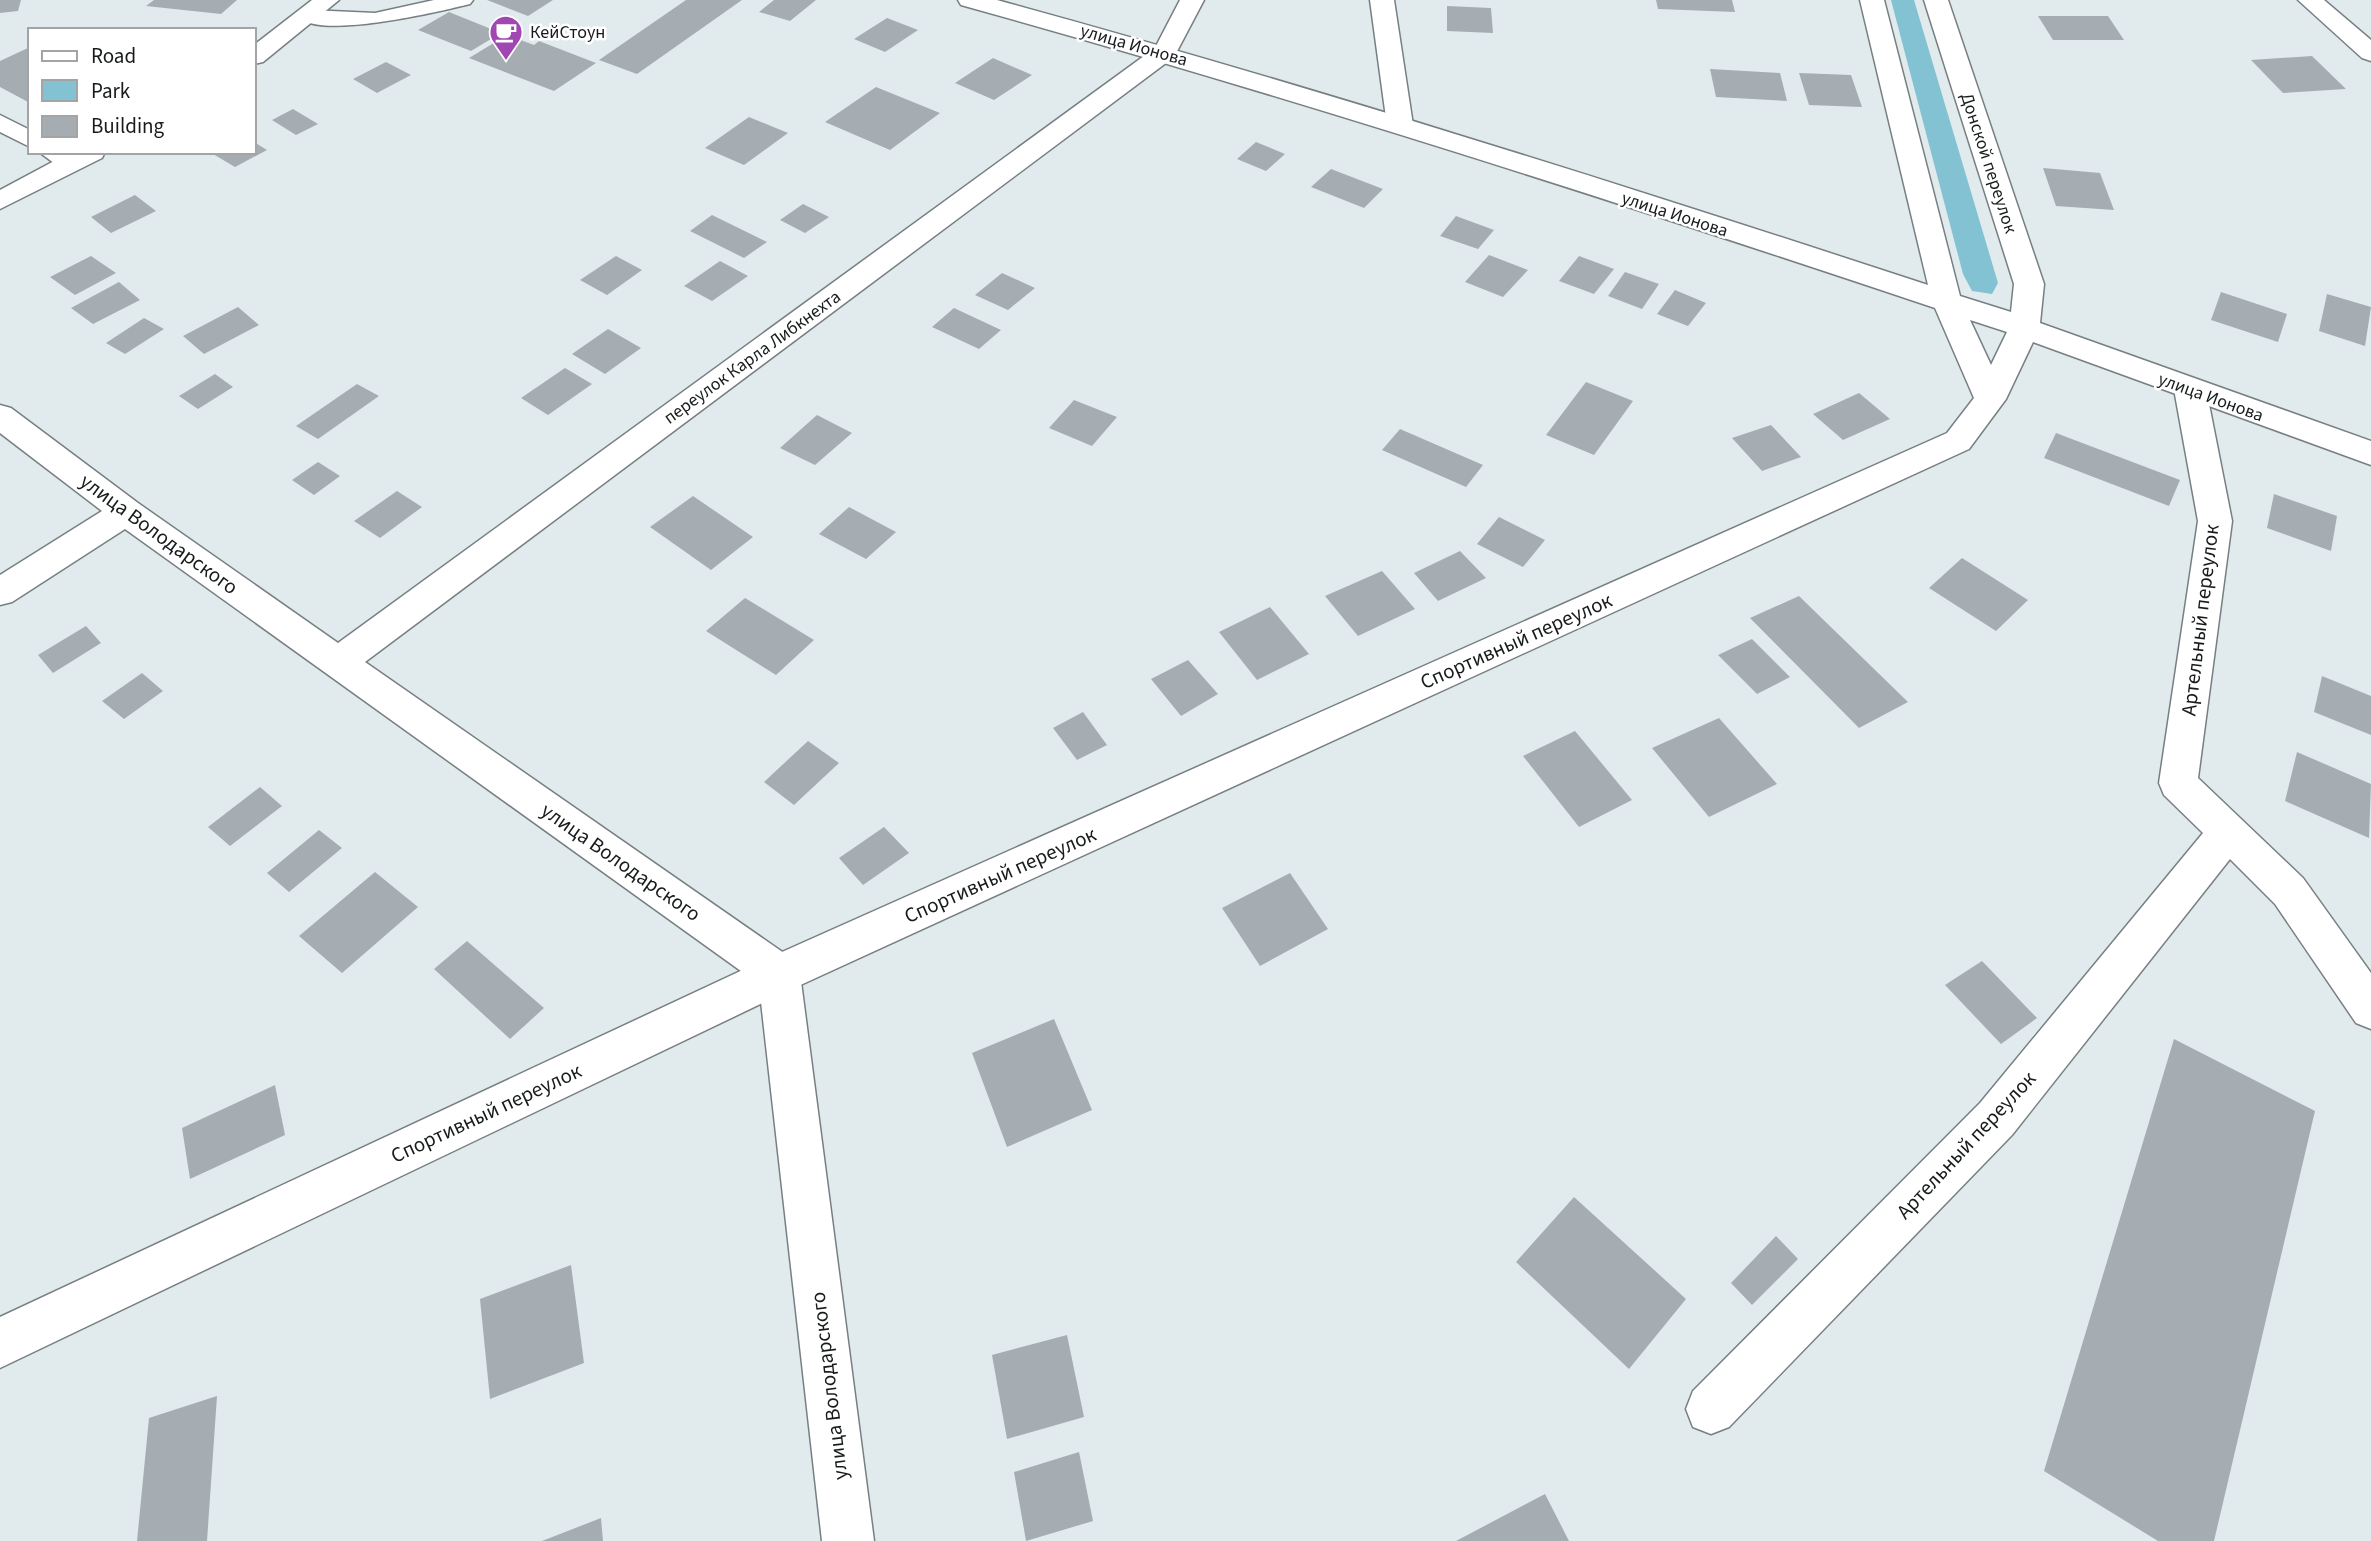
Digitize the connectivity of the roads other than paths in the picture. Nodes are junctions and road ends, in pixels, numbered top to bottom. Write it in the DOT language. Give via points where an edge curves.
graph roads {
  1 [pos="463,0"];
  2 [pos="970,0"];
  3 [pos="1192,0"];
  4 [pos="1381,0"];
  5 [pos="1872,0"];
  6 [pos="1936,0"];
  7 [pos="2310,0"];
  8 [pos="318,8"];
  9 [pos="1165,52"];
  10 [pos="2371,53"];
  11 [pos="256,55"];
  12 [pos="0,122"];
  13 [pos="1399,125"];
  14 [pos="28,139"];
  15 [pos="71,156"];
  16 [pos="0,201"];
  17 [pos="1947,301"];
  18 [pos="2024,328"];
  19 [pos="2190,389"];
  20 [pos="1990,399"];
  21 [pos="0,416"];
  22 [pos="2371,453"];
  23 [pos="126,512"];
  24 [pos="0,592"];
  25 [pos="338,662"];
  26 [pos="2228,832"];
  27 [pos="779,974"];
  28 [pos="2371,1009"];
  29 [pos="0,1343"];
  30 [pos="1711,1409"];
  31 [pos="848,1541"];
  1 -- 8 [label="lane" via="375,19"];
  2 -- 9 [label="street, улица Ионова"];
  3 -- 9 [label="street"];
  4 -- 13 [label="street"];
  5 -- 17 [label="street"];
  6 -- 18 [label="street, Донской переулок" via="2029,284"];
  7 -- 10 [label="street"];
  8 -- 11 [label="street"];
  9 -- 13 [label="street, улица Ионова"];
  9 -- 25 [label="street, переулок Карла Либкнехта"];
  12 -- 14 [label="lane"];
  13 -- 17 [label="street, улица Ионова"];
  15 -- 16 [label="street"];
  17 -- 18 [label="street, улица Ионова"];
  17 -- 20 [label="street"];
  18 -- 19 [label="street, улица Ионова"];
  18 -- 20 [label="street, Спортивный переулок"];
  19 -- 22 [label="street, улица Ионова"];
  19 -- 26 [label="street, Артельный переулок" via="2215,521 2178,783"];
  20 -- 27 [label="street, Спортивный переулок" via="1958,441"];
  21 -- 23 [label="street, улица Володарского"];
  23 -- 24 [label="street"];
  23 -- 25 [label="street, улица Володарского"];
  25 -- 27 [label="street, улица Володарского"];
  26 -- 28 [label="street, Артельный переулок" via="2289,891"];
  26 -- 30 [label="street, Артельный переулок" via="1996,1119"];
  27 -- 29 [label="street, Спортивный переулок"];
  27 -- 31 [label="street, улица Володарского"];
}
